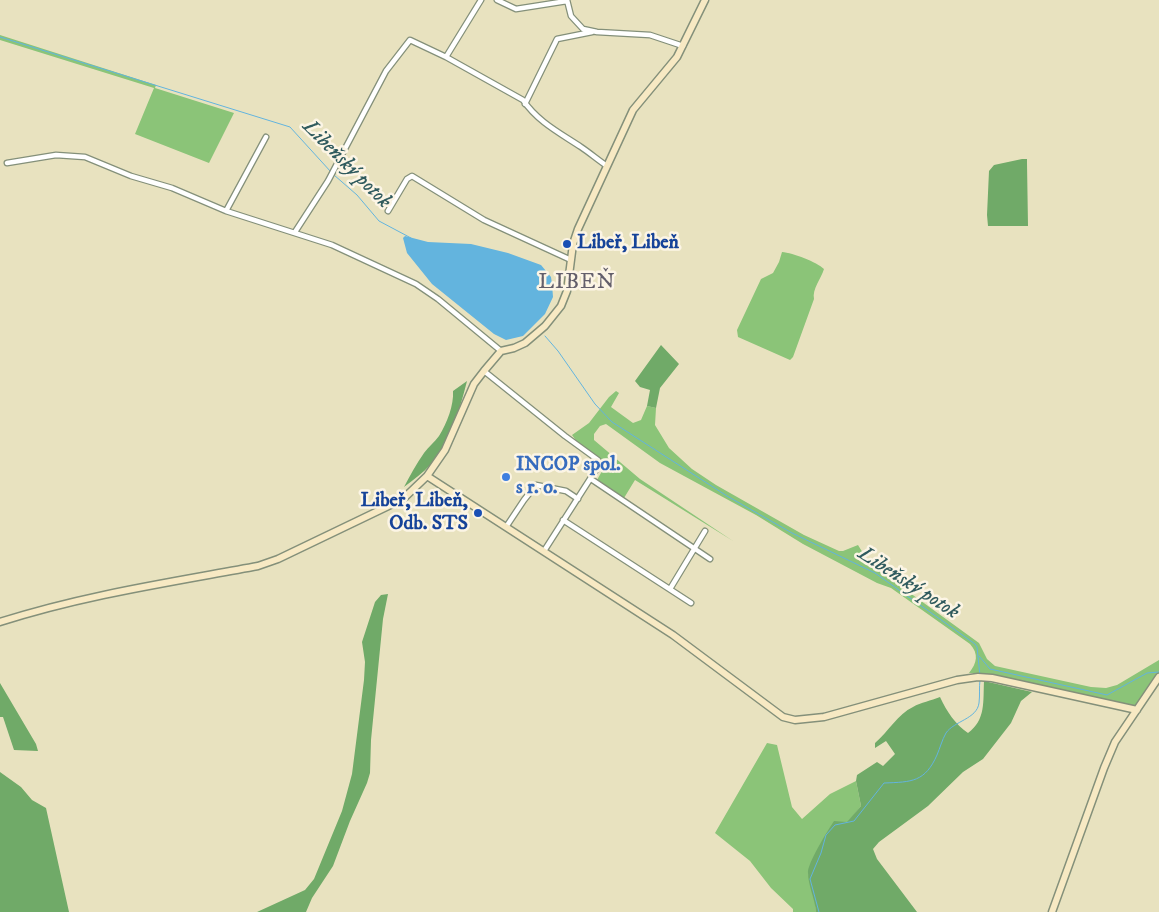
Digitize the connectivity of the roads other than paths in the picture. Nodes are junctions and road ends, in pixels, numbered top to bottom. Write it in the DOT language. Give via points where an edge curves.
graph roads {
  1 [pos="481,0"];
  2 [pos="497,0"];
  3 [pos="705,0"];
  4 [pos="567,1"];
  5 [pos="593,32"];
  6 [pos="683,46"];
  7 [pos="446,57"];
  8 [pos="525,104"];
  9 [pos="266,137"];
  10 [pos="7,163"];
  11 [pos="607,166"];
  12 [pos="226,211"];
  13 [pos="388,211"];
  14 [pos="295,232"];
  15 [pos="571,260"];
  16 [pos="502,351"];
  17 [pos="484,371"];
  18 [pos="427,476"];
  19 [pos="591,479"];
  20 [pos="578,499"];
  21 [pos="563,520"];
  22 [pos="506,527"];
  23 [pos="705,530"];
  24 [pos="694,548"];
  25 [pos="544,551"];
  26 [pos="710,559"];
  27 [pos="670,589"];
  28 [pos="691,603"];
  29 [pos="0,622"];
  30 [pos="1159,677"];
  31 [pos="1137,710"];
  32 [pos="1052,912"];
  1 -- 7 [label="street"];
  2 -- 4 [label="street" via="516,9"];
  3 -- 6 [label="street"];
  4 -- 5 [label="street" via="571,16 578,25"];
  5 -- 6 [label="street" via="650,35"];
  5 -- 8 [label="street" via="557,39"];
  6 -- 11 [label="street" via="671,66 633,110"];
  7 -- 8 [label="street"];
  7 -- 14 [label="street" via="410,40 386,71 328,181"];
  8 -- 11 [label="street" via="546,125"];
  9 -- 12 [label="street"];
  10 -- 12 [label="street" via="43,156 78,155"];
  11 -- 15 [label="street" via="578,229"];
  12 -- 14 [label="street"];
  13 -- 15 [label="street" via="412,176 484,220"];
  14 -- 16 [label="street" via="332,245 416,284"];
  15 -- 16 [label="street" via="567,291 561,306 525,343"];
  16 -- 17 [label="street"];
  17 -- 18 [label="street" via="474,384 445,450"];
  17 -- 19 [label="street" via="598,460"];
  18 -- 22 [label="street"];
  18 -- 29 [label="street" via="403,499 258,566 91,597"];
  19 -- 20 [label="street"];
  19 -- 24 [label="street"];
  20 -- 21 [label="street"];
  20 -- 22 [label="street" via="566,491 536,485"];
  21 -- 25 [label="street"];
  21 -- 27 [label="street"];
  22 -- 25 [label="street"];
  23 -- 24 [label="street"];
  24 -- 26 [label="street"];
  24 -- 27 [label="street"];
  25 -- 31 [label="street" via="673,635 783,717 795,720 824,717 981,677"];
  27 -- 28 [label="street"];
  30 -- 31 [label="street"];
  31 -- 32 [label="street" via="1115,742 1104,768"];
}
